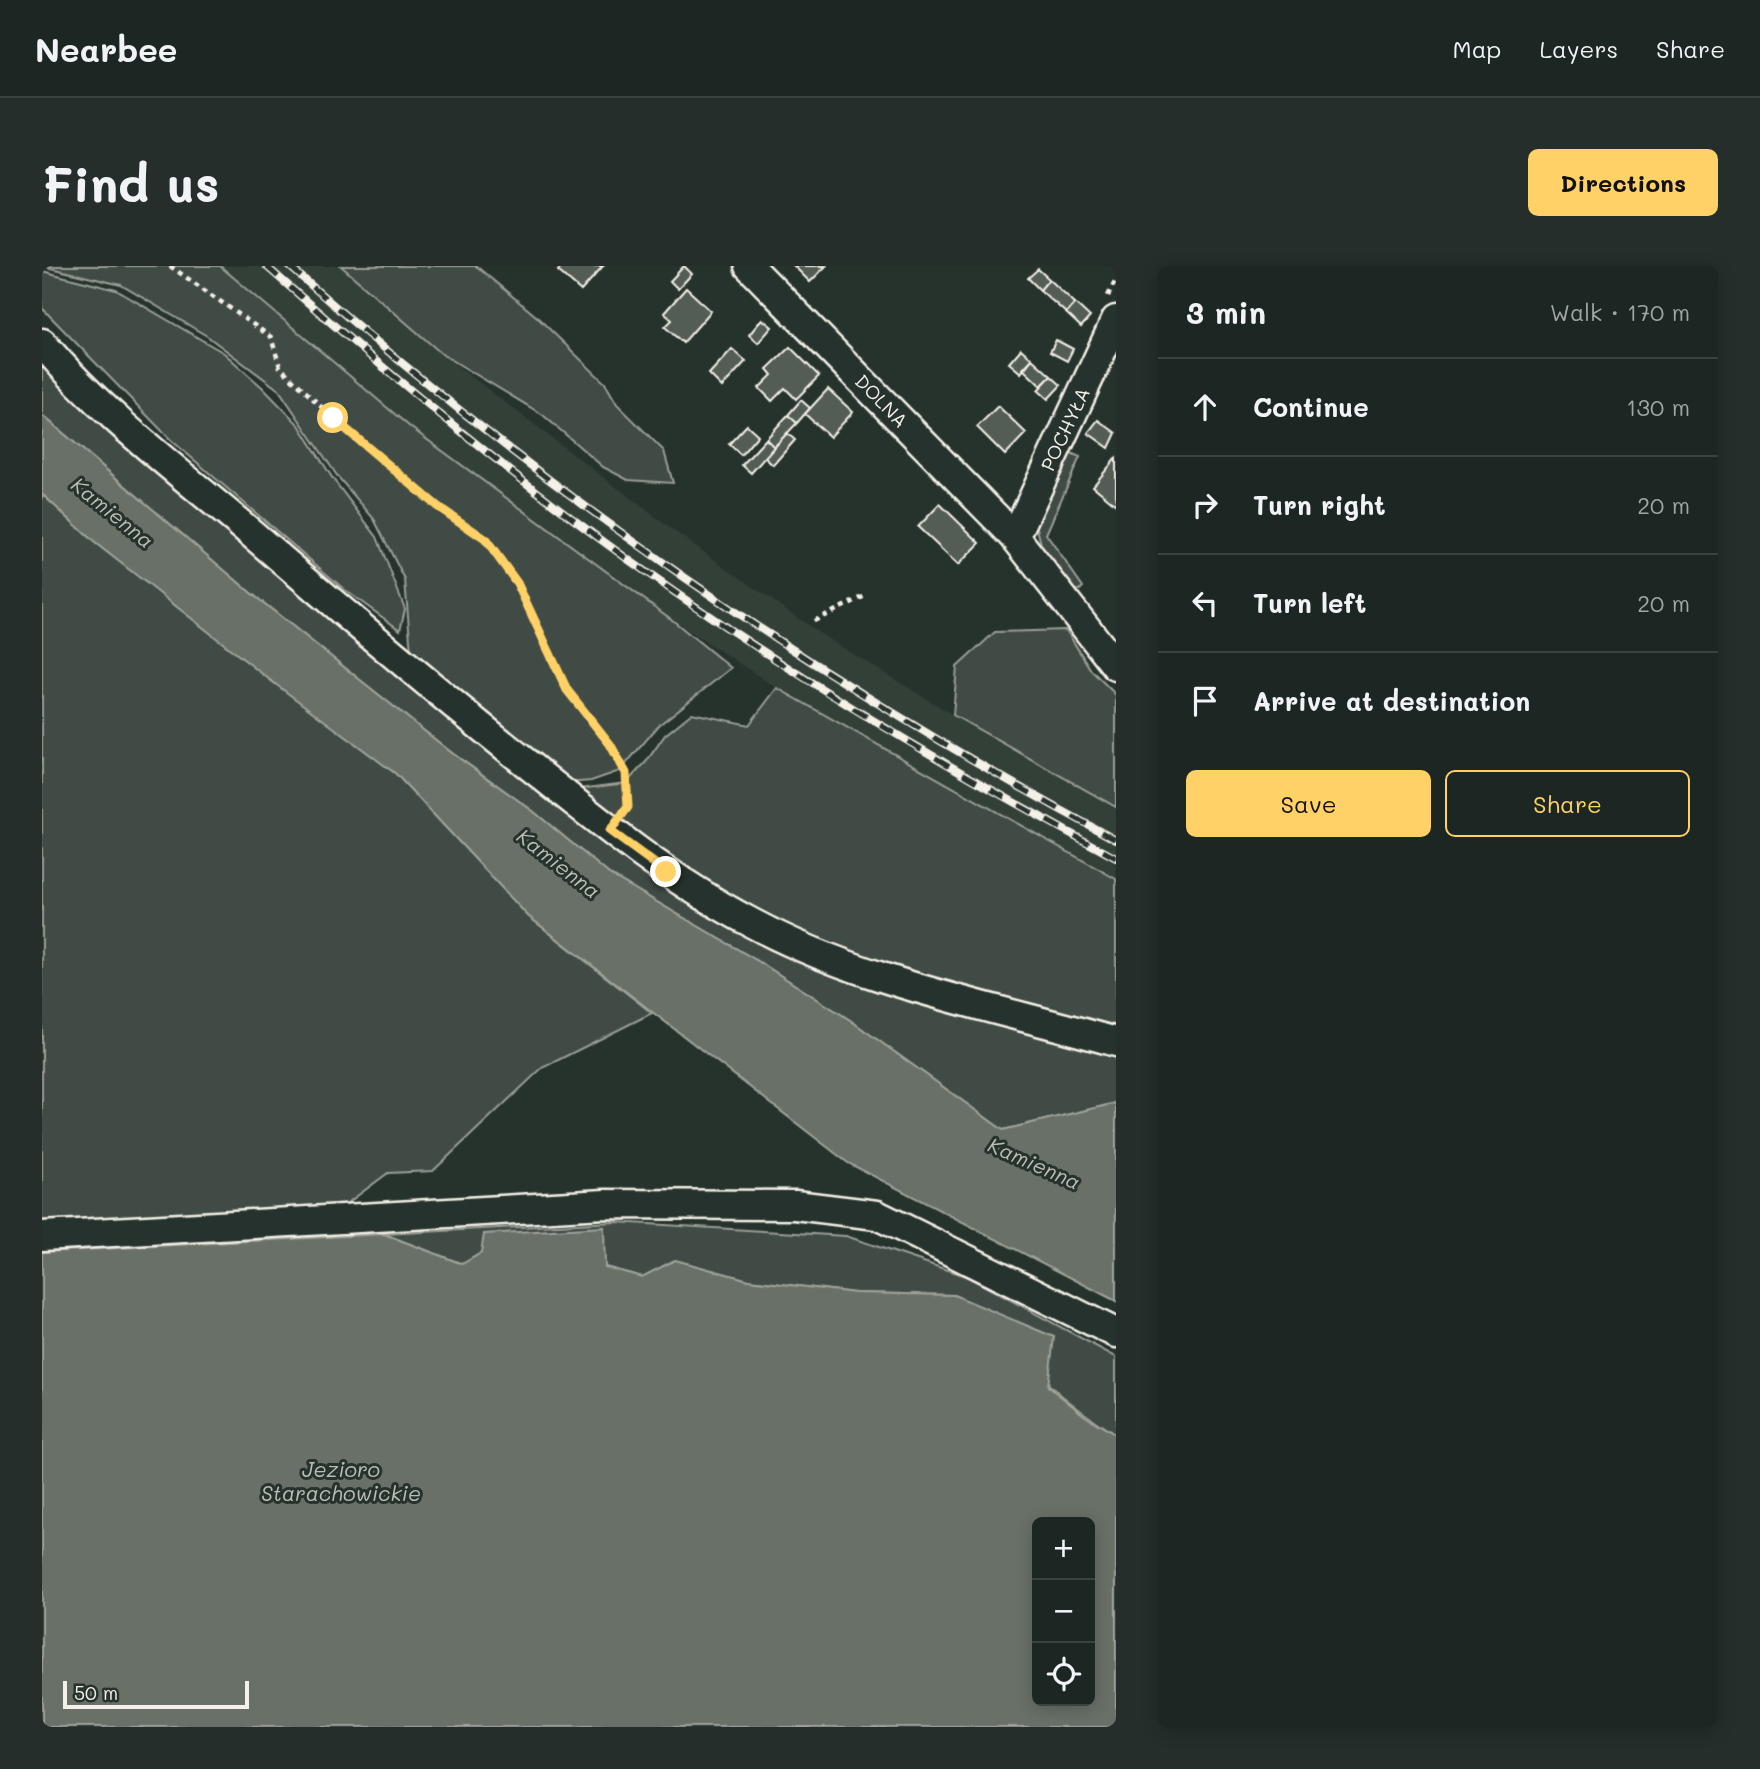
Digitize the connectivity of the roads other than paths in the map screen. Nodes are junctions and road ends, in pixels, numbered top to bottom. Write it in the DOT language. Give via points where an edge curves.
graph roads {
  1 [pos="749,266"];
  2 [pos="1116,320"];
  3 [pos="42,343"];
  4 [pos="1015,537"];
  5 [pos="1116,666"];
  6 [pos="1116,1042"];
  7 [pos="42,1236"];
  8 [pos="1116,1333"];
  1 -- 4 [label="street, DOLNA"];
  2 -- 4 [label="street, POCHYŁA"];
  3 -- 6 [label="street" via="112,416 384,649 666,872 751,923 816,952 932,993"];
  4 -- 5 [label="street, DOLNA"];
  7 -- 8 [label="street" via="605,1203 795,1205 877,1215"];
}
